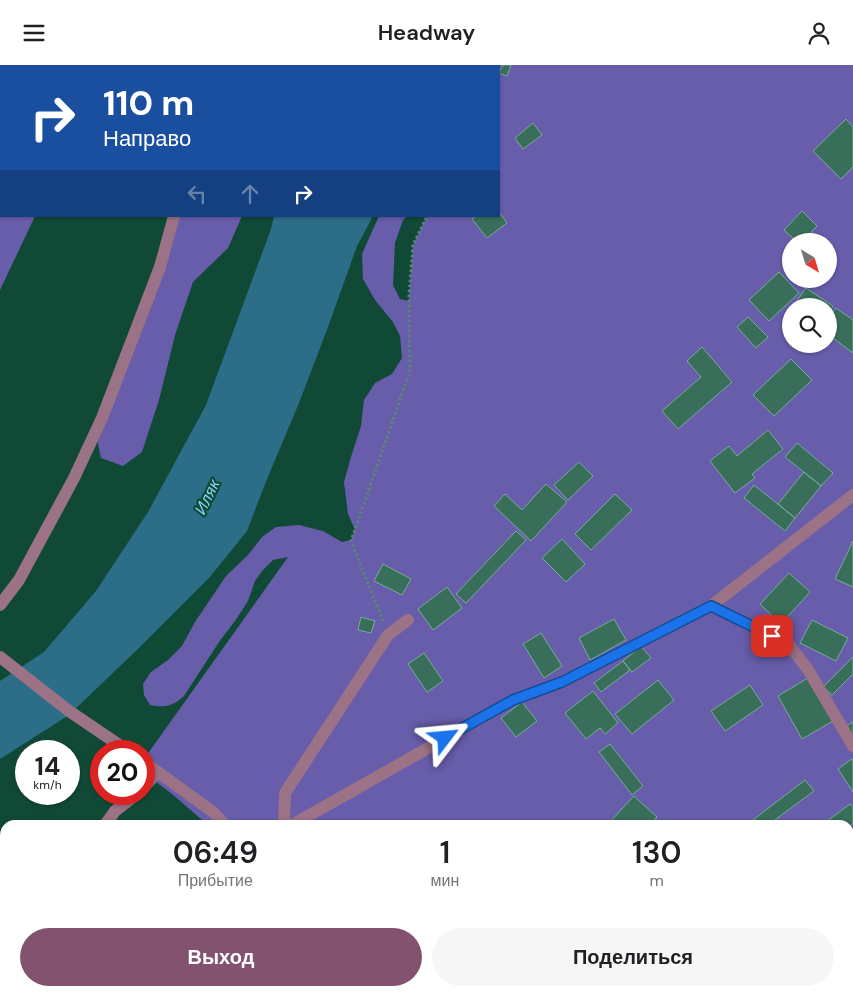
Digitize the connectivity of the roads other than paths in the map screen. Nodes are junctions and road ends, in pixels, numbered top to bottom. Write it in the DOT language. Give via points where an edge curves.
graph roads {
  1 [pos="174,217"];
  2 [pos="853,495"];
  3 [pos="0,605"];
  4 [pos="711,606"];
  5 [pos="408,620"];
  6 [pos="0,657"];
  7 [pos="112,740"];
  8 [pos="853,747"];
  9 [pos="155,770"];
  10 [pos="123,805"];
  11 [pos="109,820"];
  12 [pos="220,820"];
  13 [pos="284,820"];
  14 [pos="301,820"];
  1 -- 3 [label="street" via="160,267 102,418 74,478 18,580"];
  2 -- 4 [label="street"];
  4 -- 8 [label="street" via="788,644 807,668"];
  4 -- 14 [label="street" via="562,682 513,700"];
  5 -- 13 [label="street" via="388,635 285,793"];
  6 -- 7 [label="street"];
  9 -- 12 [label="street"];
  10 -- 11 [label="street"];
}
